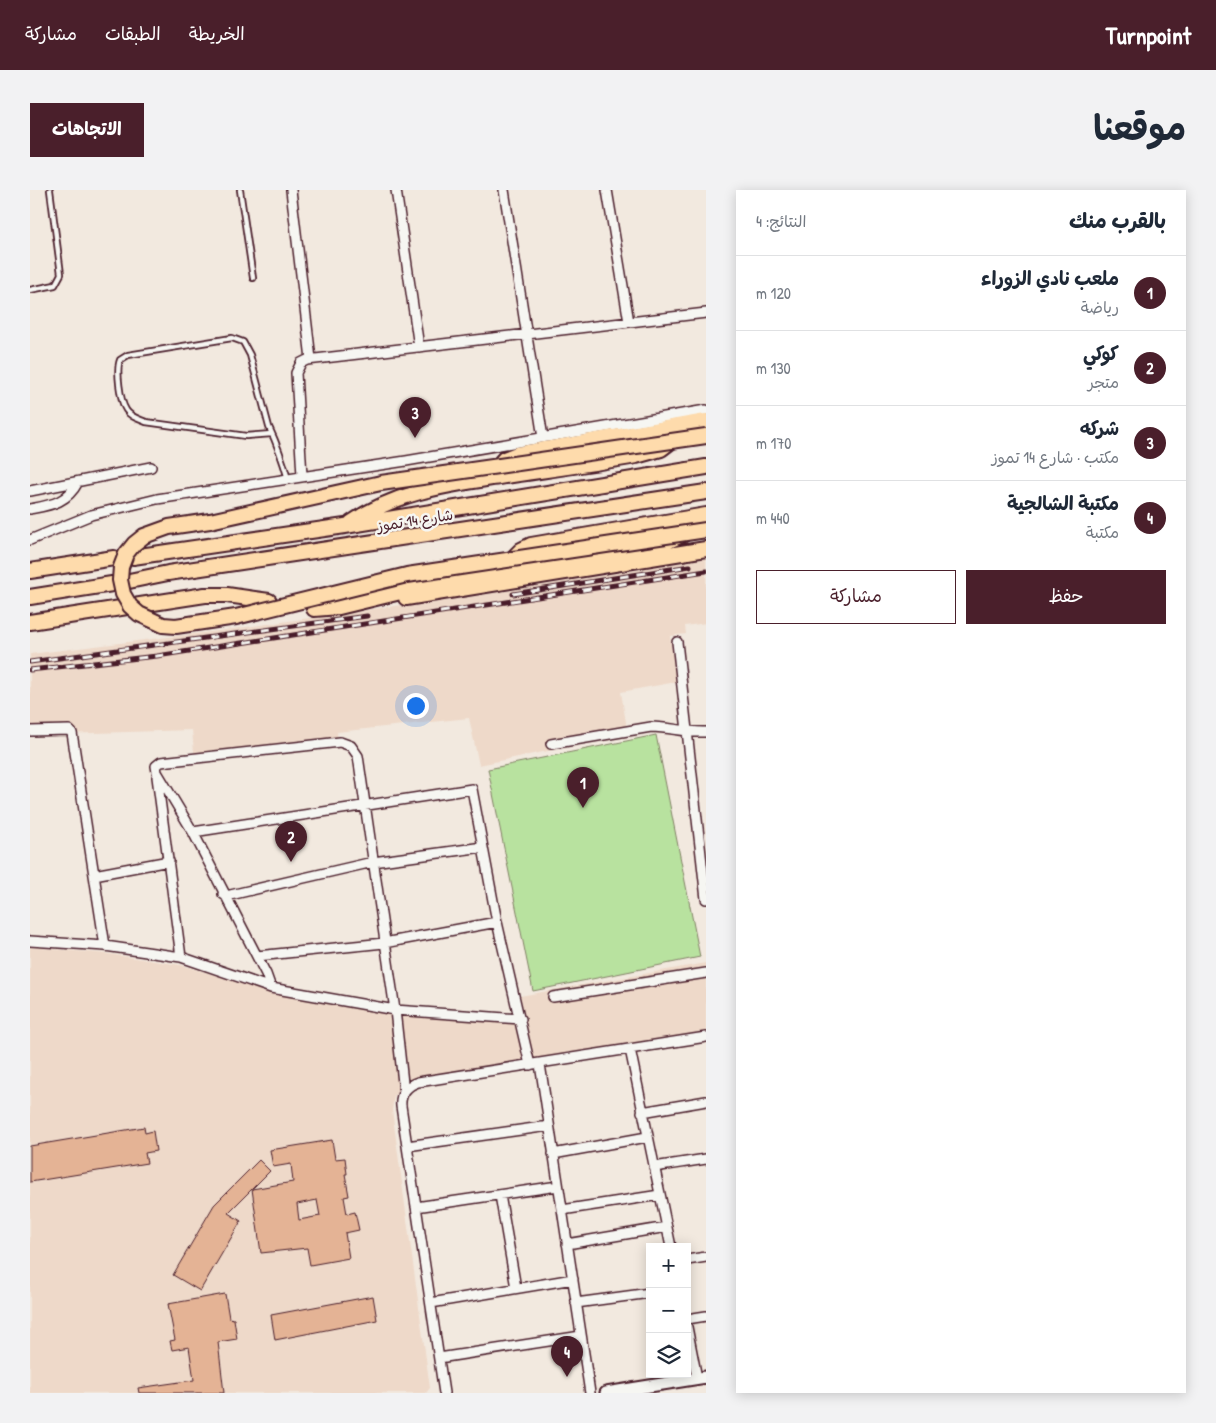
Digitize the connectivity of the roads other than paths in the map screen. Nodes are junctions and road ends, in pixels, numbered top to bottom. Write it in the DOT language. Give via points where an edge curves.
graph roads {
  1 [pos="50,190"];
  2 [pos="240,190"];
  3 [pos="291,190"];
  4 [pos="396,190"];
  5 [pos="504,190"];
  6 [pos="607,190"];
  7 [pos="253,278"];
  8 [pos="30,290"];
  9 [pos="706,313"];
  10 [pos="629,322"];
  11 [pos="527,334"];
  12 [pos="419,347"];
  13 [pos="310,359"];
  14 [pos="706,410"];
  15 [pos="706,421"];
  16 [pos="272,434"];
  17 [pos="706,436"];
  18 [pos="543,438"];
  19 [pos="673,440"];
  20 [pos="151,467"];
  21 [pos="496,467"];
  22 [pos="706,467"];
  23 [pos="302,476"];
  24 [pos="288,479"];
  25 [pos="78,482"];
  26 [pos="30,491"];
  27 [pos="706,492"];
  28 [pos="30,509"];
  29 [pos="706,515"];
  30 [pos="345,526"];
  31 [pos="706,530"];
  32 [pos="684,534"];
  33 [pos="30,540"];
  34 [pos="706,549"];
  35 [pos="133,556"];
  36 [pos="114,558"];
  37 [pos="513,558"];
  38 [pos="30,571"];
  39 [pos="129,582"];
  40 [pos="112,584"];
  41 [pos="30,597"];
  42 [pos="366,600"];
  43 [pos="269,601"];
  44 [pos="314,608"];
  45 [pos="30,622"];
  46 [pos="677,642"];
  47 [pos="30,731"];
  48 [pos="686,732"];
  49 [pos="706,732"];
  50 [pos="551,744"];
  51 [pos="157,772"];
  52 [pos="366,805"];
  53 [pos="193,832"];
  54 [pos="482,847"];
  55 [pos="169,861"];
  56 [pos="373,862"];
  57 [pos="94,875"];
  58 [pos="223,894"];
  59 [pos="706,899"];
  60 [pos="497,922"];
  61 [pos="30,941"];
  62 [pos="384,943"];
  63 [pos="105,946"];
  64 [pos="257,956"];
  65 [pos="181,957"];
  66 [pos="706,973"];
  67 [pos="271,988"];
  68 [pos="553,996"];
  69 [pos="394,1010"];
  70 [pos="521,1019"];
  71 [pos="706,1037"];
  72 [pos="630,1049"];
  73 [pos="535,1064"];
  74 [pos="404,1092"];
  75 [pos="706,1101"];
  76 [pos="642,1112"];
  77 [pos="549,1126"];
  78 [pos="647,1137"];
  79 [pos="407,1146"];
  80 [pos="554,1154"];
  81 [pos="706,1160"];
  82 [pos="654,1167"];
  83 [pos="558,1186"];
  84 [pos="500,1195"];
  85 [pos="660,1195"];
  86 [pos="416,1207"];
  87 [pos="562,1210"];
  88 [pos="667,1227"];
  89 [pos="670,1243"];
  90 [pos="567,1244"];
  91 [pos="706,1257"];
  92 [pos="691,1259"];
  93 [pos="573,1279"];
  94 [pos="516,1288"];
  95 [pos="646,1294"];
  96 [pos="430,1303"];
  97 [pos="576,1303"];
  98 [pos="706,1316"];
  99 [pos="691,1318"];
  100 [pos="689,1333"];
  101 [pos="582,1336"];
  102 [pos="439,1358"];
  103 [pos="701,1378"];
  104 [pos="644,1390"];
  105 [pos="444,1393"];
  106 [pos="590,1393"];
  107 [pos="606,1393"];
  1 -- 8 [label="lane" via="61,274 55,285"];
  2 -- 7 [label="lane"];
  3 -- 13 [label="street"];
  4 -- 12 [label="street"];
  5 -- 11 [label="street"];
  6 -- 10 [label="street"];
  9 -- 10 [label="street"];
  10 -- 11 [label="street"];
  11 -- 12 [label="street"];
  11 -- 18 [label="street"];
  12 -- 13 [label="street"];
  13 -- 23 [label="street" via="301,364 296,373"];
  14 -- 18 [label="street"];
  15 -- 21 [label="main road" via="517,454 504,459"];
  16 -- 16 [label="lane" via="246,436 146,422 135,417 125,409 123,402 118,373 120,360 128,355 237,338 250,354"];
  16 -- 24 [label="lane"];
  17 -- 19 [label="main road, bridge"];
  18 -- 23 [label="street"];
  19 -- 21 [label="main road, bridge"];
  19 -- 30 [label="main road" via="661,449 636,456 412,493 382,504"];
  20 -- 25 [label="street"];
  21 -- 37 [label="main road, bridge" via="381,483 157,530 134,544 126,554 121,567 123,594 130,606 144,617 163,625 176,626 236,617 407,575"];
  22 -- 30 [label="main road, شارع 14 تموز"];
  23 -- 24 [label="street"];
  24 -- 33 [label="street" via="124,506 91,515"];
  25 -- 26 [label="street"];
  25 -- 28 [label="street" via="61,502"];
  27 -- 39 [label="main road, شارع 14 تموز" via="168,573"];
  29 -- 37 [label="main road" via="531,545"];
  30 -- 35 [label="main road, شارع 14 تموز"];
  31 -- 32 [label="main road, bridge"];
  32 -- 37 [label="main road, bridge"];
  32 -- 42 [label="main road" via="658,546 458,578"];
  34 -- 42 [label="main road" via="406,598"];
  36 -- 38 [label="main road"];
  40 -- 41 [label="main road"];
  42 -- 44 [label="main road" via="333,608"];
  43 -- 45 [label="main road" via="205,595"];
  46 -- 48 [label="street"];
  47 -- 57 [label="street" via="72,731"];
  48 -- 49 [label="street"];
  48 -- 50 [label="street" via="651,727"];
  48 -- 59 [label="street"];
  51 -- 52 [label="street" via="156,766 160,762 340,742 351,746 358,756"];
  51 -- 53 [label="street"];
  51 -- 55 [label="street"];
  52 -- 53 [label="street"];
  52 -- 54 [label="street" via="472,790"];
  52 -- 56 [label="street"];
  53 -- 58 [label="street"];
  54 -- 56 [label="street"];
  54 -- 60 [label="street"];
  55 -- 57 [label="street"];
  55 -- 65 [label="street"];
  56 -- 58 [label="street"];
  56 -- 62 [label="street"];
  57 -- 63 [label="street"];
  58 -- 64 [label="street"];
  60 -- 62 [label="street"];
  60 -- 70 [label="street"];
  61 -- 63 [label="street"];
  62 -- 64 [label="street"];
  62 -- 69 [label="street"];
  63 -- 65 [label="street"];
  64 -- 67 [label="street"];
  65 -- 67 [label="street"];
  66 -- 68 [label="street"];
  67 -- 69 [label="street"];
  69 -- 70 [label="street"];
  69 -- 74 [label="street"];
  70 -- 73 [label="street"];
  71 -- 72 [label="street"];
  72 -- 73 [label="street"];
  72 -- 76 [label="street"];
  73 -- 74 [label="street" via="418,1082"];
  73 -- 77 [label="street"];
  74 -- 79 [label="street" via="400,1101"];
  75 -- 76 [label="street"];
  76 -- 78 [label="street"];
  77 -- 79 [label="street"];
  77 -- 80 [label="street"];
  78 -- 80 [label="street"];
  78 -- 82 [label="street"];
  79 -- 86 [label="street"];
  80 -- 83 [label="street"];
  81 -- 82 [label="street"];
  82 -- 85 [label="street"];
  83 -- 84 [label="street"];
  83 -- 87 [label="street"];
  84 -- 86 [label="street"];
  84 -- 94 [label="street"];
  85 -- 87 [label="street"];
  85 -- 88 [label="street"];
  86 -- 96 [label="street"];
  87 -- 90 [label="street"];
  88 -- 89 [label="street"];
  88 -- 90 [label="street"];
  90 -- 93 [label="street"];
  91 -- 92 [label="street"];
  93 -- 94 [label="street"];
  93 -- 97 [label="street"];
  94 -- 96 [label="street"];
  95 -- 97 [label="street"];
  96 -- 102 [label="street"];
  97 -- 101 [label="street"];
  98 -- 99 [label="street"];
  100 -- 103 [label="street"];
  101 -- 102 [label="street"];
  101 -- 106 [label="street"];
  102 -- 105 [label="street"];
  103 -- 104 [label="street"];
  104 -- 107 [label="street"];
}
